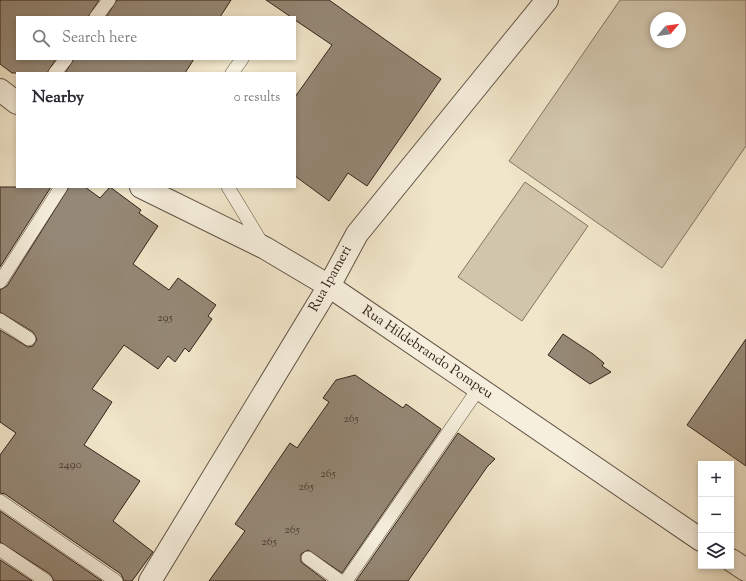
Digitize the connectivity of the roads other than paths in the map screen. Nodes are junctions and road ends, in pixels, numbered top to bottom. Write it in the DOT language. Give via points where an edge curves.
graph roads {
  1 [pos="109,0"];
  2 [pos="547,0"];
  3 [pos="97,16"];
  4 [pos="65,60"];
  5 [pos="241,60"];
  6 [pos="56,72"];
  7 [pos="233,72"];
  8 [pos="0,90"];
  9 [pos="16,102"];
  10 [pos="60,188"];
  11 [pos="143,188"];
  12 [pos="229,188"];
  13 [pos="265,248"];
  14 [pos="0,282"];
  15 [pos="329,286"];
  16 [pos="0,320"];
  17 [pos="30,339"];
  18 [pos="479,388"];
  19 [pos="0,501"];
  20 [pos="698,538"];
  21 [pos="0,550"];
  22 [pos="308,558"];
  23 [pos="734,562"];
  24 [pos="746,570"];
  25 [pos="46,581"];
  26 [pos="116,581"];
  27 [pos="150,581"];
  28 [pos="340,581"];
  29 [pos="346,581"];
  1 -- 3 [label="lane"];
  2 -- 15 [label="street, Rua Ipameri" via="357,234"];
  4 -- 6 [label="lane"];
  5 -- 7 [label="lane"];
  8 -- 9 [label="street"];
  10 -- 14 [label="lane"];
  11 -- 13 [label="street, Rua Hildebrando Pompeu"];
  12 -- 13 [label="lane"];
  13 -- 15 [label="street, Rua Hildebrando Pompeu"];
  15 -- 18 [label="street, Rua Hildebrando Pompeu"];
  15 -- 27 [label="street, Rua Ipameri"];
  16 -- 17 [label="lane"];
  18 -- 20 [label="street, Rua Hildebrando Pompeu"];
  18 -- 29 [label="lane"];
  19 -- 26 [label="lane"];
  21 -- 25 [label="lane"];
  22 -- 28 [label="lane"];
  23 -- 24 [label="street"];
}
